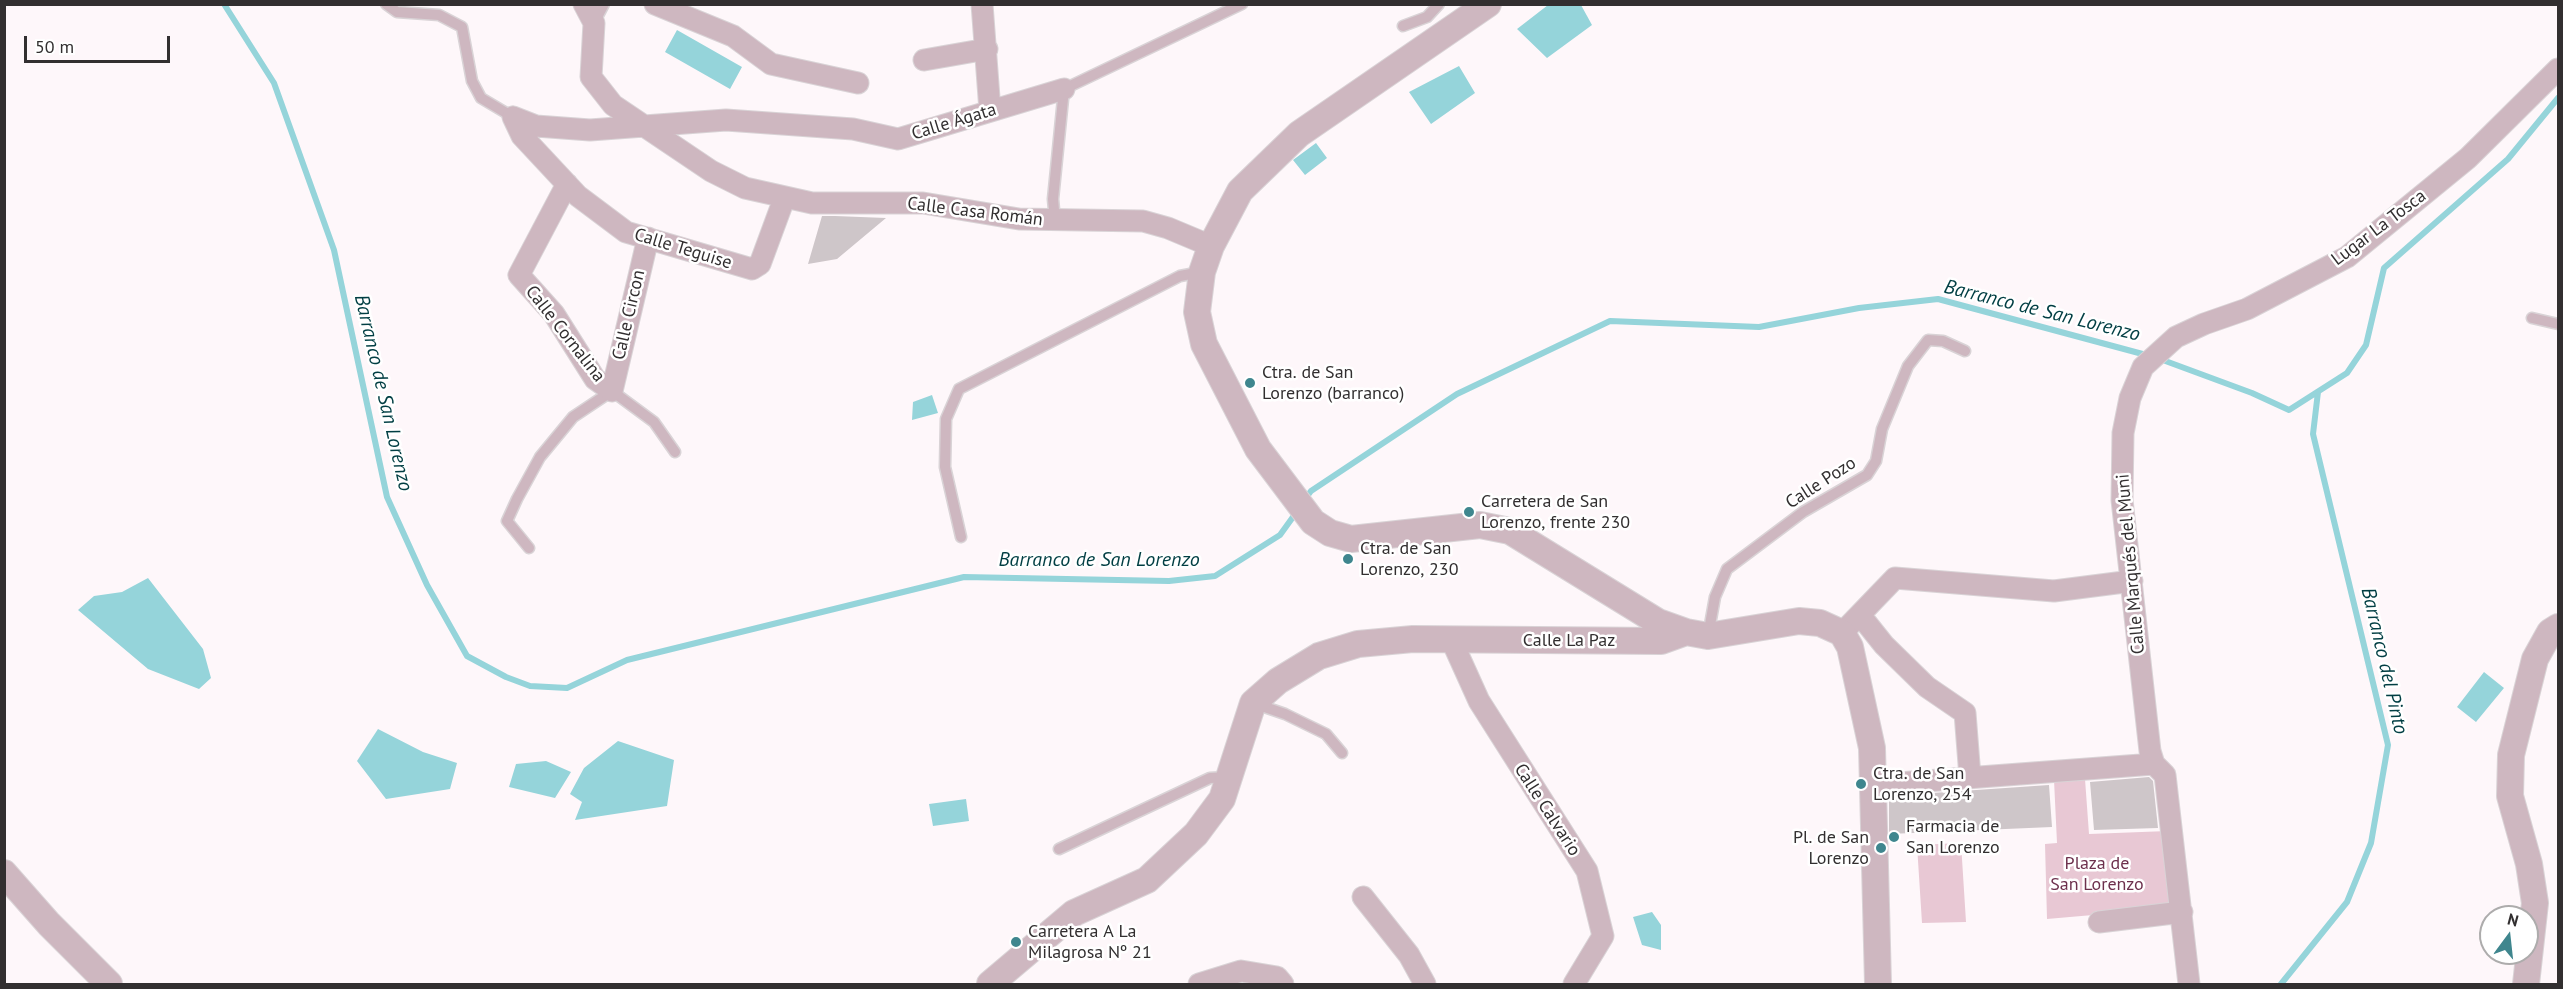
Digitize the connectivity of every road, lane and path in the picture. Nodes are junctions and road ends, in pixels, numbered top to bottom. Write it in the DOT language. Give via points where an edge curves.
graph roads {
  1 [pos="386,4"];
  2 [pos="604,4"];
  3 [pos="656,4"];
  4 [pos="982,4"];
  5 [pos="1242,4"];
  6 [pos="1439,4"];
  7 [pos="1488,4"];
  8 [pos="589,14"];
  9 [pos="1403,26"];
  10 [pos="987,49"];
  11 [pos="924,60"];
  12 [pos="2559,69"];
  13 [pos="858,83"];
  14 [pos="1064,89"];
  15 [pos="990,111"];
  16 [pos="513,117"];
  17 [pos="646,127"];
  18 [pos="567,184"];
  19 [pos="784,199"];
  20 [pos="1055,221"];
  21 [pos="648,238"];
  22 [pos="1211,246"];
  23 [pos="1202,272"];
  24 [pos="2532,318"];
  25 [pos="2559,324"];
  26 [pos="1965,351"];
  27 [pos="2143,367"];
  28 [pos="612,391"];
  29 [pos="675,452"];
  30 [pos="962,537"];
  31 [pos="528,548"];
  32 [pos="2132,580"];
  33 [pos="1860,615"];
  34 [pos="2559,627"];
  35 [pos="1842,633"];
  36 [pos="1697,634"];
  37 [pos="1451,639"];
  38 [pos="1253,703"];
  39 [pos="1342,753"];
  40 [pos="2154,764"];
  41 [pos="1228,777"];
  42 [pos="1970,777"];
  43 [pos="1872,784"];
  44 [pos="1059,849"];
  45 [pos="4,873"];
  46 [pos="1363,897"];
  47 [pos="2182,912"];
  48 [pos="2099,922"];
  49 [pos="108,984"];
  50 [pos="990,984"];
  51 [pos="1199,984"];
  52 [pos="1283,984"];
  53 [pos="1425,984"];
  54 [pos="1574,984"];
  55 [pos="1878,984"];
  56 [pos="2189,984"];
  57 [pos="2526,984"];
  1 -- 16 [label="lane" via="397,12 439,15 462,27 472,81 481,98"];
  2 -- 8 [label="lane"];
  3 -- 13 [label="street" via="733,36 771,64"];
  4 -- 10 [label="street"];
  5 -- 14 [label="lane, Calle Ágata"];
  6 -- 9 [label="lane" via="1427,17"];
  7 -- 22 [label="street" via="1299,134 1240,191"];
  8 -- 17 [label="street, Calle Casa Román" via="591,77 613,105"];
  10 -- 11 [label="street"];
  10 -- 15 [label="street"];
  12 -- 27 [label="street, Lugar La Tosca" via="2468,158 2347,256 2247,309 2176,338"];
  14 -- 15 [label="street, Calle Ágata"];
  14 -- 20 [label="lane" via="1053,187"];
  15 -- 17 [label="street, Calle Ágata" via="898,139 853,129 726,120"];
  16 -- 17 [label="street" via="536,126"];
  16 -- 18 [label="street, Calle Teguise" via="522,136"];
  17 -- 19 [label="street, Calle Casa Román" via="711,171 745,188"];
  18 -- 21 [label="street, Calle Teguise" via="602,216 626,232"];
  18 -- 28 [label="street, Calle Cornalina" via="519,275 554,314 595,379"];
  19 -- 20 [label="street, Calle Casa Román" via="812,203 922,203"];
  19 -- 21 [label="street, Calle Teguise" via="760,264 752,269"];
  20 -- 22 [label="street, Calle Casa Román" via="1143,221"];
  21 -- 28 [label="street, Calle Circon"];
  22 -- 23 [label="street"];
  23 -- 30 [label="lane" via="1180,276 958,388 946,419 945,467"];
  23 -- 36 [label="street" via="1197,312 1204,344 1257,449 1313,522 1351,539 1480,525 1510,531 1658,622"];
  24 -- 25 [label="lane"];
  26 -- 36 [label="lane, Calle Pozo" via="1928,339 1908,366 1882,429 1876,461 1867,475 1803,512 1727,569"];
  27 -- 32 [label="street, Calle Marqués del Muni" via="2130,398 2123,433 2122,500"];
  28 -- 29 [label="lane" via="654,422"];
  28 -- 31 [label="lane" via="573,417 540,457 517,499 507,521"];
  32 -- 33 [label="street" via="2054,591 1895,578"];
  32 -- 40 [label="street, Calle Marqués del Muni"];
  33 -- 35 [label="street"];
  33 -- 42 [label="street" via="1927,687 1965,713"];
  34 -- 57 [label="street" via="2550,632 2535,659 2511,755 2510,796 2529,864 2535,903"];
  35 -- 36 [label="street, Calle La Paz" via="1820,623 1799,621"];
  35 -- 43 [label="street" via="1850,647 1872,748"];
  36 -- 37 [label="street, Calle La Paz" via="1661,641"];
  37 -- 38 [label="street, Calle La Paz" via="1358,644 1319,656 1278,681"];
  37 -- 54 [label="street, Calle Calvario" via="1479,700 1587,871 1603,936"];
  38 -- 39 [label="lane" via="1326,734"];
  38 -- 41 [label="street"];
  40 -- 42 [label="street"];
  40 -- 47 [label="street, Calle Marqués del Muni" via="2165,776"];
  41 -- 44 [label="lane" via="1210,778"];
  41 -- 50 [label="street" via="1222,799 1196,834 1147,880 1074,913"];
  42 -- 43 [label="street"];
  43 -- 55 [label="street"];
  45 -- 49 [label="street"];
  46 -- 53 [label="street" via="1409,954"];
  47 -- 48 [label="street"];
  47 -- 56 [label="street, Calle Marqués del Muni"];
  51 -- 52 [label="street" via="1241,971 1277,977"];
}
